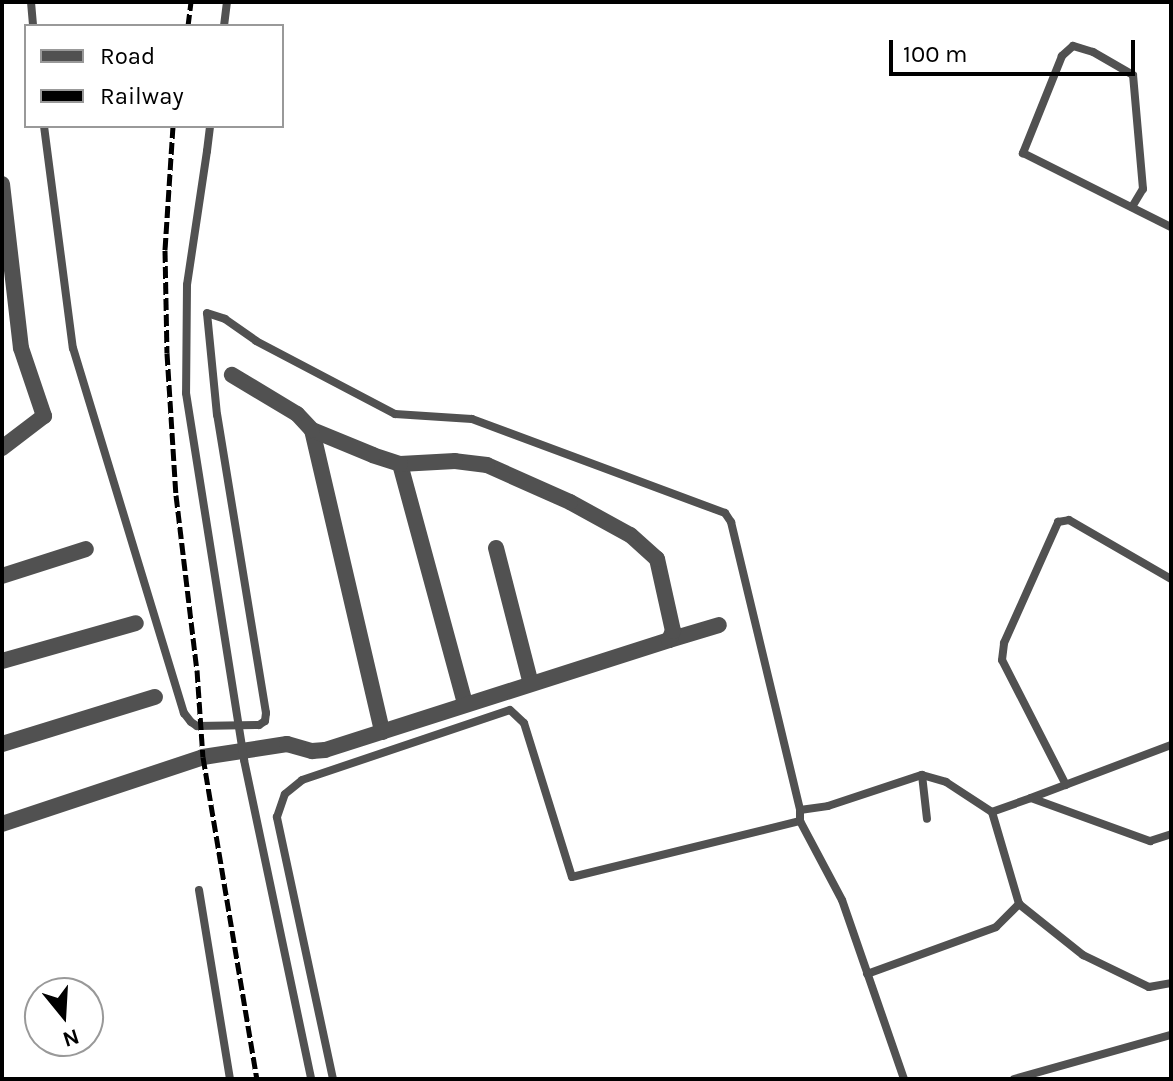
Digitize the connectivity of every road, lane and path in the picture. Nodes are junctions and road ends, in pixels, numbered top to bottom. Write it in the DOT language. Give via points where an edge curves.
graph roads {
  1 [pos="31,2"];
  2 [pos="227,2"];
  3 [pos="33,24"];
  4 [pos="224,24"];
  5 [pos="44,128"];
  6 [pos="210,128"];
  7 [pos="2,184"];
  8 [pos="1132,207"];
  9 [pos="1171,227"];
  10 [pos="232,375"];
  11 [pos="312,430"];
  12 [pos="2,448"];
  13 [pos="400,464"];
  14 [pos="496,548"];
  15 [pos="86,549"];
  16 [pos="2,576"];
  17 [pos="1171,579"];
  18 [pos="136,623"];
  19 [pos="719,625"];
  20 [pos="669,640"];
  21 [pos="2,661"];
  22 [pos="531,684"];
  23 [pos="155,697"];
  24 [pos="465,704"];
  25 [pos="382,732"];
  26 [pos="2,744"];
  27 [pos="1171,745"];
  28 [pos="922,775"];
  29 [pos="1066,785"];
  30 [pos="1031,798"];
  31 [pos="800,810"];
  32 [pos="992,812"];
  33 [pos="927,819"];
  34 [pos="800,821"];
  35 [pos="2,824"];
  36 [pos="1171,834"];
  37 [pos="199,890"];
  38 [pos="1019,904"];
  39 [pos="867,974"];
  40 [pos="1171,983"];
  41 [pos="1171,1035"];
  42 [pos="230,1079"];
  43 [pos="311,1079"];
  44 [pos="333,1079"];
  45 [pos="904,1079"];
  46 [pos="1014,1079"];
  1 -- 3 [label="lane"];
  2 -- 4 [label="lane"];
  5 -- 31 [label="lane" via="73,348 191,722 259,725 266,713 217,415 207,313 395,414 472,419 725,513"];
  6 -- 43 [label="lane, bridge" via="187,285 186,393 244,760"];
  7 -- 12 [label="street" via="21,348 44,416"];
  8 -- 8 [label="lane" via="1023,153 1062,56 1073,46 1133,75 1143,189"];
  8 -- 9 [label="lane"];
  10 -- 11 [label="street" via="297,414"];
  11 -- 13 [label="street"];
  11 -- 25 [label="street"];
  13 -- 20 [label="street" via="487,465 630,535 657,559 673,631"];
  13 -- 24 [label="street"];
  14 -- 22 [label="street"];
  15 -- 16 [label="street"];
  17 -- 29 [label="lane" via="1069,520 1058,522 1004,643 1002,660"];
  18 -- 21 [label="street"];
  19 -- 20 [label="street"];
  20 -- 22 [label="street"];
  22 -- 24 [label="street"];
  23 -- 26 [label="street"];
  24 -- 25 [label="street"];
  25 -- 35 [label="street" via="325,750 287,744 203,757"];
  27 -- 29 [label="lane"];
  28 -- 31 [label="lane"];
  28 -- 32 [label="lane" via="946,782"];
  28 -- 33 [label="lane"];
  29 -- 30 [label="lane"];
  30 -- 32 [label="lane"];
  30 -- 36 [label="lane" via="1150,841"];
  31 -- 34 [label="lane"];
  32 -- 38 [label="lane"];
  34 -- 39 [label="lane" via="842,900"];
  34 -- 44 [label="lane" via="572,877 524,723 510,710 302,780 285,794 277,817"];
  37 -- 42 [label="lane"];
  38 -- 39 [label="lane" via="996,927"];
  38 -- 40 [label="lane" via="1083,955 1149,987"];
  39 -- 45 [label="lane"];
  41 -- 46 [label="lane"];
}
